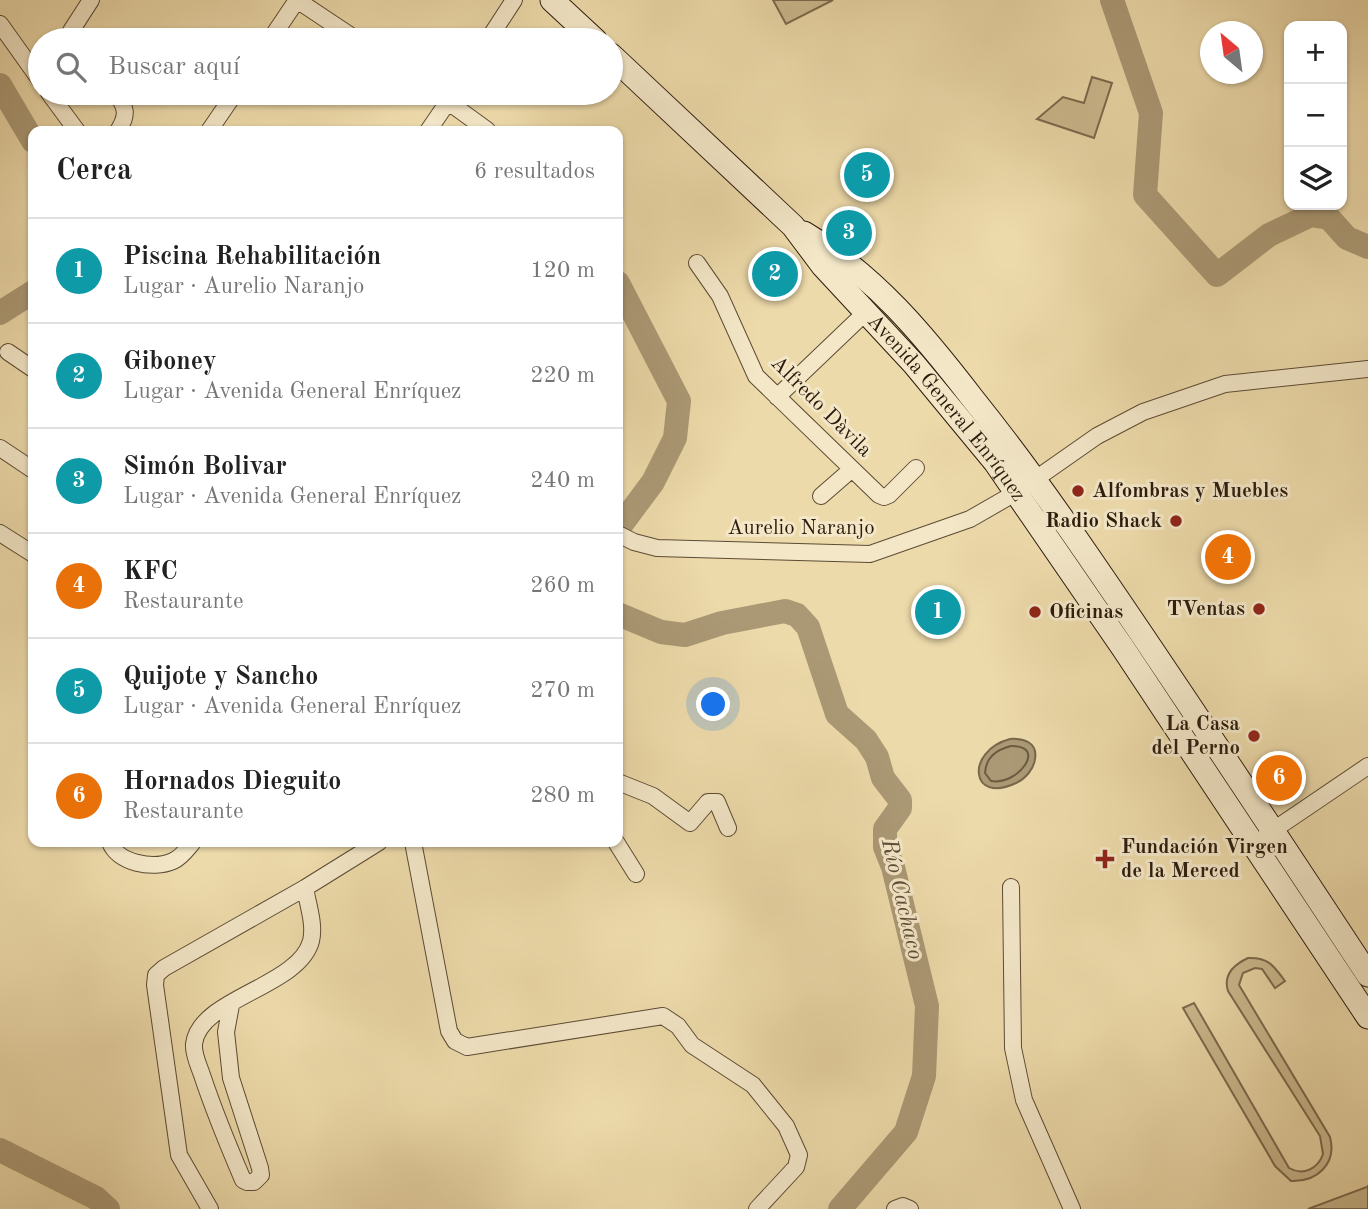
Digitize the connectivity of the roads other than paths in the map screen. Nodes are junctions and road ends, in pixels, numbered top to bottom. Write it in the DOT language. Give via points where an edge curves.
graph roads {
  1 [pos="91,0"];
  2 [pos="297,0"];
  3 [pos="514,0"];
  4 [pos="552,0"];
  5 [pos="0,24"];
  6 [pos="73,28"];
  7 [pos="278,28"];
  8 [pos="340,28"];
  9 [pos="496,28"];
  10 [pos="582,28"];
  11 [pos="28,63"];
  12 [pos="623,66"];
  13 [pos="58,105"];
  14 [pos="125,105"];
  15 [pos="227,105"];
  16 [pos="441,105"];
  17 [pos="458,105"];
  18 [pos="73,126"];
  19 [pos="120,126"];
  20 [pos="212,126"];
  21 [pos="430,126"];
  22 [pos="482,126"];
  23 [pos="793,226"];
  24 [pos="696,263"];
  25 [pos="866,312"];
  26 [pos="8,352"];
  27 [pos="28,366"];
  28 [pos="1368,369"];
  29 [pos="777,397"];
  30 [pos="0,448"];
  31 [pos="1003,455"];
  32 [pos="28,467"];
  33 [pos="916,468"];
  34 [pos="852,469"];
  35 [pos="1026,486"];
  36 [pos="821,496"];
  37 [pos="0,533"];
  38 [pos="623,536"];
  39 [pos="28,551"];
  40 [pos="1142,634"];
  41 [pos="1123,648"];
  42 [pos="1368,766"];
  43 [pos="623,784"];
  44 [pos="728,828"];
  45 [pos="1272,830"];
  46 [pos="1253,845"];
  47 [pos="112,847"];
  48 [pos="188,847"];
  49 [pos="371,847"];
  50 [pos="414,847"];
  51 [pos="619,847"];
  52 [pos="636,874"];
  53 [pos="1011,887"];
  54 [pos="305,888"];
  55 [pos="1368,975"];
  56 [pos="230,1004"];
  57 [pos="1364,1004"];
  58 [pos="210,1209"];
  59 [pos="757,1209"];
  60 [pos="895,1209"];
  61 [pos="910,1209"];
  62 [pos="1072,1209"];
  1 -- 6 [label="street"];
  2 -- 7 [label="street"];
  2 -- 8 [label="street"];
  3 -- 9 [label="street"];
  4 -- 10 [label="main road"];
  5 -- 11 [label="street"];
  12 -- 23 [label="main road, Avenida General Enríquez"];
  13 -- 18 [label="street"];
  14 -- 19 [label="street"];
  15 -- 20 [label="street"];
  16 -- 21 [label="street"];
  17 -- 22 [label="street"];
  23 -- 25 [label="main road, Avenida General Enríquez"];
  23 -- 31 [label="main road, Avenida General Enríquez" via="837,253 932,346"];
  24 -- 29 [label="street, Alfredo Dàvila" via="720,296 756,376"];
  25 -- 29 [label="street"];
  25 -- 31 [label="main road, Avenida General Enríquez"];
  26 -- 27 [label="street"];
  28 -- 35 [label="street, Aurelio Naranjo" via="1225,384 1183,398 1097,436"];
  29 -- 34 [label="street, Alfredo Dàvila"];
  30 -- 32 [label="street"];
  31 -- 35 [label="main road, Avenida General Enríquez"];
  33 -- 34 [label="street, Alfredo Dàvila" via="884,497"];
  34 -- 36 [label="street"];
  35 -- 38 [label="street, Aurelio Naranjo" via="971,519 870,554 657,548"];
  35 -- 40 [label="main road, Avenida General Enríquez"];
  35 -- 41 [label="main road, Avenida General Enríquez"];
  37 -- 39 [label="street"];
  40 -- 41 [label="main road"];
  40 -- 45 [label="main road, Avenida General Enríquez"];
  41 -- 46 [label="main road, Avenida General Enríquez"];
  42 -- 45 [label="street"];
  43 -- 44 [label="street" via="653,796 690,823 708,802 717,802"];
  45 -- 46 [label="street"];
  45 -- 55 [label="main road, Avenida General Enríquez"];
  46 -- 57 [label="main road, Avenida General Enríquez"];
  47 -- 48 [label="street" via="123,858 164,864"];
  49 -- 54 [label="street"];
  50 -- 59 [label="street" via="449,1031 455,1041 467,1047 663,1016 678,1026 692,1045 753,1085 786,1126 799,1155 796,1167"];
  51 -- 52 [label="street"];
  53 -- 62 [label="street" via="1013,1048 1024,1100"];
  54 -- 56 [label="street" via="312,930 306,951 295,965"];
  54 -- 58 [label="street" via="156,975 179,1155"];
  56 -- 56 [label="street" via="204,1021 194,1048 243,1180 254,1182 261,1175 260,1168 232,1078 226,1032"];
  60 -- 61 [label="street"];
}
